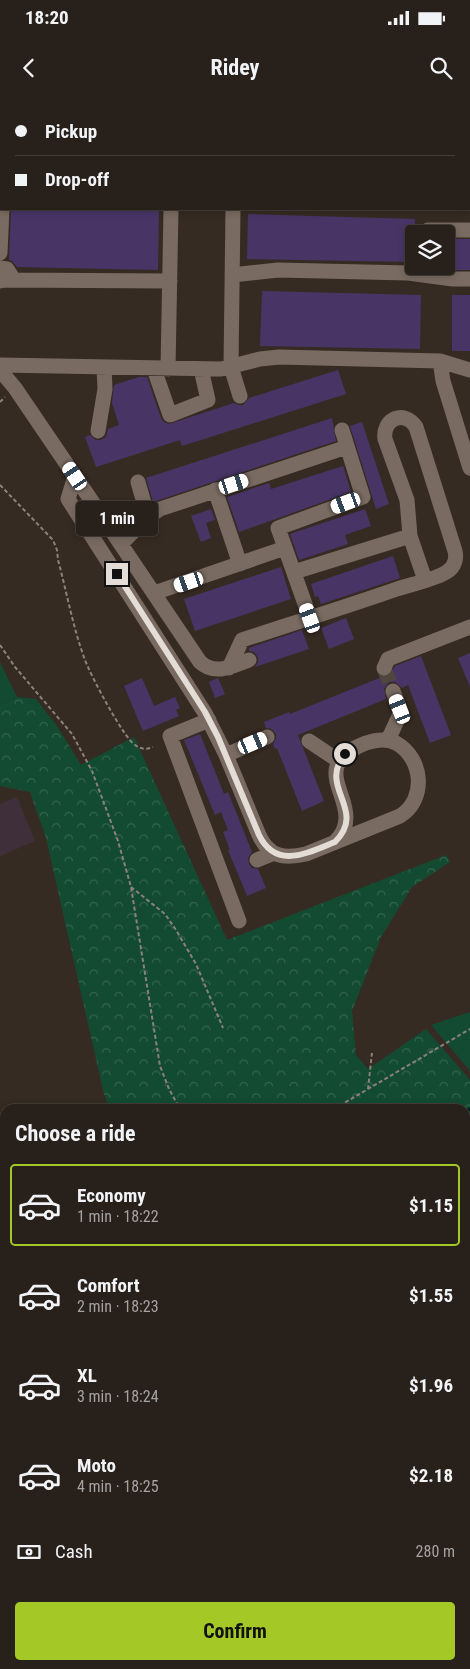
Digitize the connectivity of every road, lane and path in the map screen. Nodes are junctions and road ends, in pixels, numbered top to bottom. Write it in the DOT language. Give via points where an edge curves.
graph roads {
  1 [pos="2,210"];
  2 [pos="171,210"];
  3 [pos="233,210"];
  4 [pos="455,230"];
  5 [pos="470,230"];
  6 [pos="0,253"];
  7 [pos="0,268"];
  8 [pos="405,273"];
  9 [pos="232,275"];
  10 [pos="439,275"];
  11 [pos="470,280"];
  12 [pos="7,281"];
  13 [pos="170,281"];
  14 [pos="440,361"];
  15 [pos="0,365"];
  16 [pos="230,367"];
  17 [pos="104,368"];
  18 [pos="161,369"];
  19 [pos="201,369"];
  20 [pos="0,370"];
  21 [pos="470,370"];
  22 [pos="240,396"];
  23 [pos="98,430"];
  24 [pos="342,430"];
  25 [pos="347,447"];
  26 [pos="470,468"];
  27 [pos="75,476"];
  28 [pos="138,482"];
  29 [pos="0,485"];
  30 [pos="216,490"];
  31 [pos="148,517"];
  32 [pos="410,536"];
  33 [pos="121,544"];
  34 [pos="286,548"];
  35 [pos="240,564"];
  36 [pos="294,572"];
  37 [pos="425,580"];
  38 [pos="154,593"];
  39 [pos="310,618"];
  40 [pos="470,627"];
  41 [pos="0,645"];
  42 [pos="249,660"];
  43 [pos="229,668"];
  44 [pos="384,668"];
  45 [pos="393,691"];
  46 [pos="209,720"];
  47 [pos="267,738"];
  48 [pos="388,740"];
  49 [pos="309,741"];
  50 [pos="153,747"];
  51 [pos="226,755"];
  52 [pos="340,761"];
  53 [pos="346,807"];
  54 [pos="377,825"];
  55 [pos="335,842"];
  56 [pos="274,853"];
  57 [pos="257,860"];
  58 [pos="131,887"];
  59 [pos="239,921"];
  60 [pos="223,1028"];
  61 [pos="470,1030"];
  62 [pos="372,1053"];
  63 [pos="368,1089"];
  64 [pos="177,1104"];
  65 [pos="342,1104"];
  1 -- 6 [label="street"];
  2 -- 13 [label="street"];
  3 -- 9 [label="street"];
  4 -- 5 [label="street"];
  7 -- 12 [label="street" via="8,269"];
  8 -- 9 [label="street" via="278,270"];
  9 -- 16 [label="street"];
  10 -- 11 [label="street" via="453,280"];
  12 -- 13 [label="street"];
  13 -- 18 [label="street"];
  14 -- 16 [label="street" via="279,357 260,358"];
  14 -- 21 [label="street"];
  14 -- 26 [label="street" via="443,381"];
  15 -- 17 [label="street"];
  16 -- 19 [label="street"];
  16 -- 22 [label="street"];
  17 -- 18 [label="street"];
  17 -- 23 [label="street" via="105,389"];
  18 -- 19 [label="street"];
  18 -- 19 [label="street" via="170,415 208,400"];
  20 -- 27 [label="street"];
  24 -- 25 [label="street"];
  25 -- 30 [label="street"];
  25 -- 34 [label="street" via="363,497 278,528"];
  27 -- 33 [label="street"];
  27 -- 46 [label="street" via="68,499"];
  28 -- 31 [label="street"];
  29 -- 50 [label="path" via="53,540 86,662 124,734 141,749"];
  30 -- 31 [label="street" via="160,509"];
  30 -- 35 [label="street"];
  31 -- 33 [label="street"];
  32 -- 36 [label="street"];
  32 -- 37 [label="street"];
  32 -- 37 [label="street" via="407,500 385,435 390,422 400,417 407,418 416,427 456,555 454,564 445,574"];
  33 -- 38 [label="street"];
  34 -- 35 [label="street"];
  34 -- 36 [label="street"];
  35 -- 38 [label="street"];
  36 -- 39 [label="street"];
  37 -- 39 [label="street"];
  38 -- 43 [label="street" via="200,662 213,669"];
  39 -- 43 [label="street" via="242,640"];
  40 -- 44 [label="street" via="388,659"];
  41 -- 58 [label="path" via="72,734 92,771"];
  42 -- 43 [label="street"];
  45 -- 48 [label="street" via="402,712"];
  46 -- 51 [label="street"];
  46 -- 59 [label="street" via="170,736"];
  47 -- 51 [label="street"];
  48 -- 52 [label="street" via="378,740 350,750"];
  48 -- 54 [label="street" via="410,756 420,785 417,798 408,811"];
  49 -- 52 [label="street"];
  51 -- 56 [label="street" via="259,835"];
  52 -- 53 [label="street" via="335,780"];
  53 -- 54 [label="street" via="359,820"];
  53 -- 55 [label="street" via="345,827"];
  54 -- 55 [label="street"];
  55 -- 56 [label="street" via="296,856"];
  56 -- 57 [label="street"];
  58 -- 60 [label="path" via="165,914 176,930 196,964"];
  58 -- 64 [label="path" via="160,1066"];
  61 -- 63 [label="path"];
  62 -- 63 [label="path"];
  63 -- 65 [label="path"];
}
